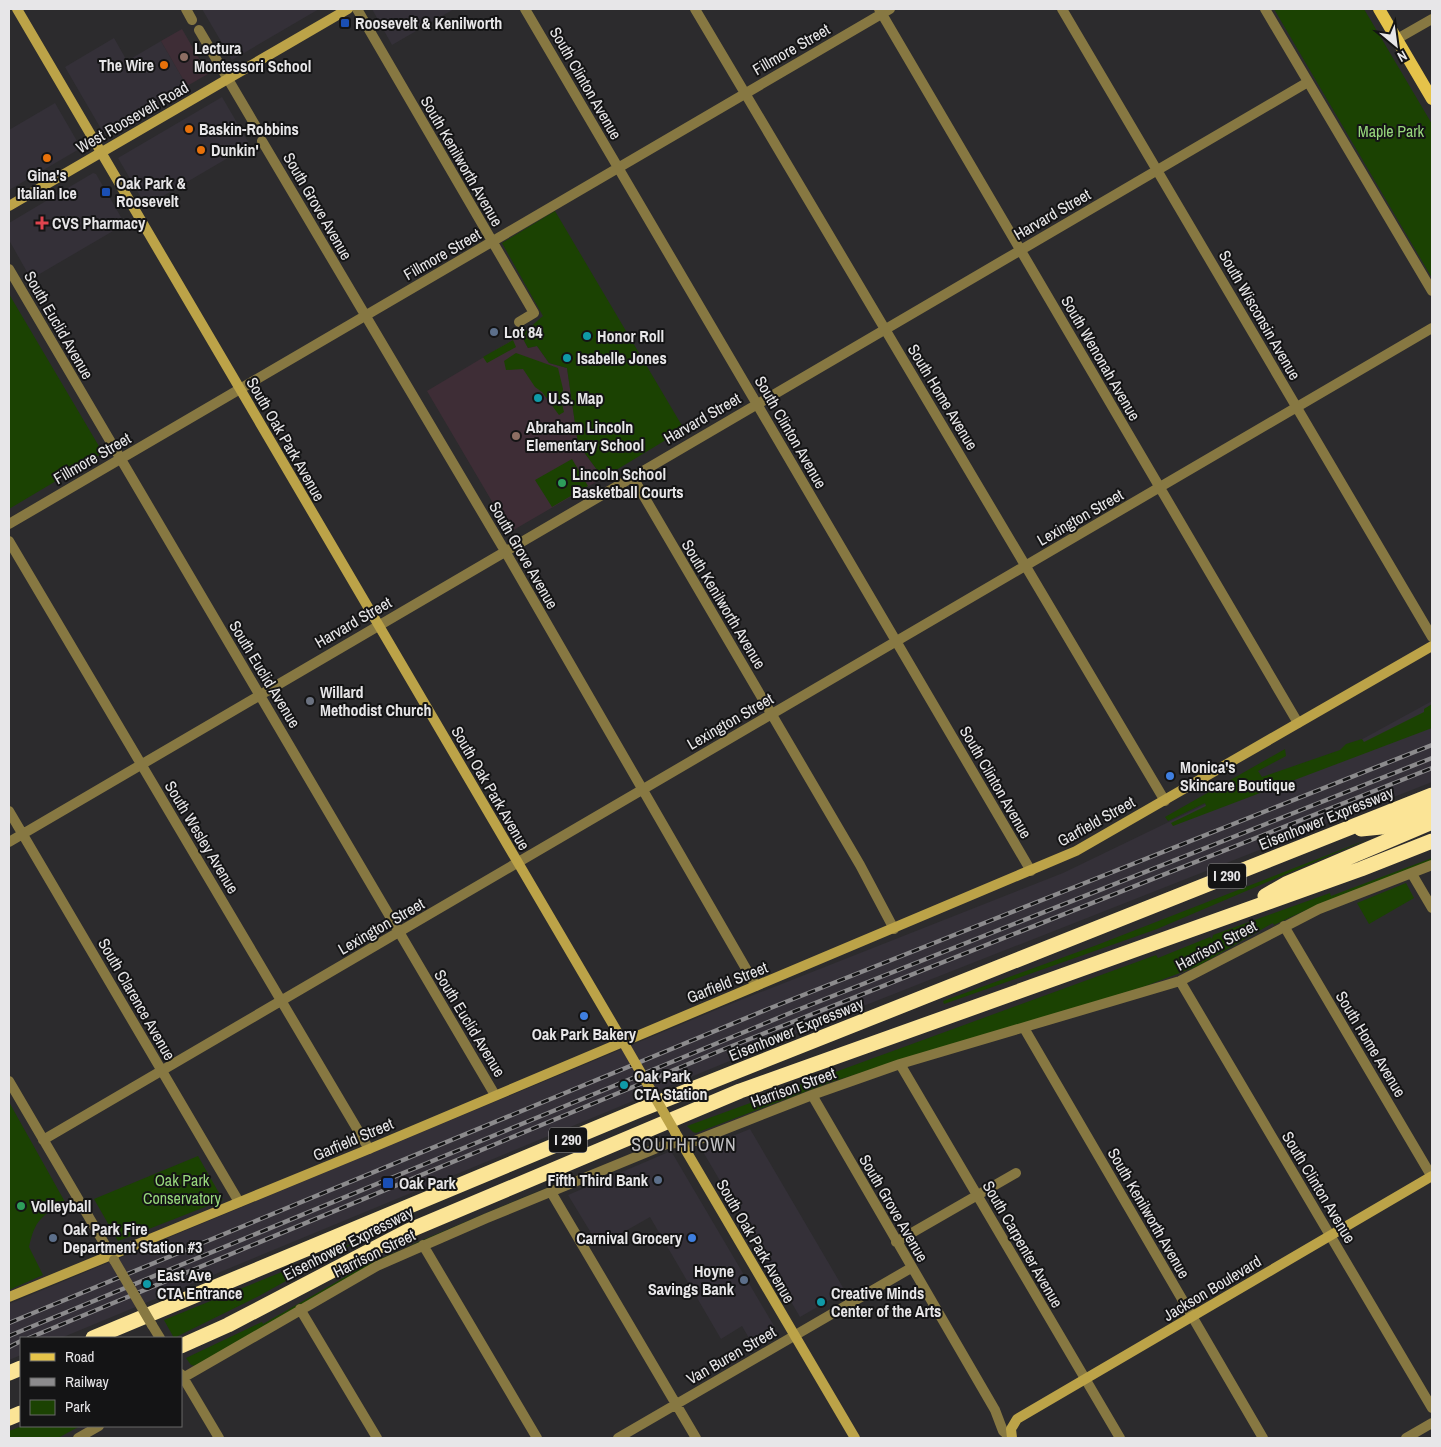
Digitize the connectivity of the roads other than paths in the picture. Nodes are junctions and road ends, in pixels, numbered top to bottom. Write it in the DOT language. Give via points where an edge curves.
graph roads {
  1 [pos="18,9"];
  2 [pos="186,9"];
  3 [pos="348,9"];
  4 [pos="356,9"];
  5 [pos="525,9"];
  6 [pos="695,9"];
  7 [pos="1062,9"];
  8 [pos="1265,9"];
  9 [pos="1379,9"];
  10 [pos="883,10"];
  11 [pos="1432,19"];
  12 [pos="192,20"];
  13 [pos="199,30"];
  14 [pos="1397,40"];
  15 [pos="228,79"];
  16 [pos="1308,82"];
  17 [pos="745,94"];
  18 [pos="1432,99"];
  19 [pos="258,130"];
  20 [pos="262,141"];
  21 [pos="101,152"];
  22 [pos="618,168"];
  23 [pos="1157,170"];
  24 [pos="9,206"];
  25 [pos="492,241"];
  26 [pos="1020,250"];
  27 [pos="9,269"];
  28 [pos="1432,291"];
  29 [pos="365,316"];
  30 [pos="519,322"];
  31 [pos="1432,328"];
  32 [pos="885,329"];
  33 [pos="240,389"];
  34 [pos="757,403"];
  35 [pos="1297,408"];
  36 [pos="121,458"];
  37 [pos="632,476"];
  38 [pos="1160,488"];
  39 [pos="9,524"];
  40 [pos="9,541"];
  41 [pos="505,551"];
  42 [pos="1026,566"];
  43 [pos="378,625"];
  44 [pos="1432,637"];
  45 [pos="896,642"];
  46 [pos="1432,646"];
  47 [pos="260,695"];
  48 [pos="772,714"];
  49 [pos="1298,724"];
  50 [pos="141,764"];
  51 [pos="643,790"];
  52 [pos="1432,795"];
  53 [pos="1164,801"];
  54 [pos="9,811"];
  55 [pos="1432,811"];
  56 [pos="1432,822"];
  57 [pos="1338,832"];
  58 [pos="22,834"];
  59 [pos="1432,841"];
  60 [pos="9,842"];
  61 [pos="518,863"];
  62 [pos="1432,865"];
  63 [pos="1031,871"];
  64 [pos="1412,874"];
  65 [pos="1432,908"];
  66 [pos="1234,914"];
  67 [pos="1284,926"];
  68 [pos="894,929"];
  69 [pos="400,932"];
  70 [pos="1180,981"];
  71 [pos="756,986"];
  72 [pos="281,1001"];
  73 [pos="1024,1028"];
  74 [pos="624,1044"];
  75 [pos="900,1064"];
  76 [pos="162,1071"];
  77 [pos="9,1081"];
  78 [pos="495,1094"];
  79 [pos="812,1095"];
  80 [pos="43,1140"];
  81 [pos="681,1143"];
  82 [pos="369,1149"];
  83 [pos="1016,1173"];
  84 [pos="1432,1176"];
  85 [pos="551,1192"];
  86 [pos="978,1195"];
  87 [pos="239,1202"];
  88 [pos="1330,1235"];
  89 [pos="896,1242"];
  90 [pos="423,1245"];
  91 [pos="113,1257"];
  92 [pos="911,1268"];
  93 [pos="9,1297"];
  94 [pos="300,1309"];
  95 [pos="1192,1317"];
  96 [pos="794,1336"];
  97 [pos="95,1337"];
  98 [pos="159,1337"];
  99 [pos="182,1346"];
  100 [pos="182,1377"];
  101 [pos="1086,1380"];
  102 [pos="676,1405"];
  103 [pos="1432,1408"];
  104 [pos="1432,1423"];
  105 [pos="97,1427"];
  106 [pos="1011,1435"];
  107 [pos="78,1438"];
  108 [pos="219,1438"];
  109 [pos="377,1438"];
  110 [pos="537,1438"];
  111 [pos="618,1438"];
  112 [pos="696,1438"];
  113 [pos="855,1438"];
  114 [pos="1120,1438"];
  115 [pos="1263,1438"];
  116 [pos="1406,1438"];
  1 -- 21 [label="street, South Oak Park Avenue"];
  2 -- 12 [label="street"];
  3 -- 15 [label="street, West Roosevelt Road"];
  4 -- 25 [label="street, South Kenilworth Avenue"];
  5 -- 22 [label="street, South Clinton Avenue"];
  6 -- 17 [label="street, South Home Avenue"];
  7 -- 23 [label="street, South Wisconsin Avenue"];
  8 -- 16 [label="street"];
  9 -- 14 [label="main road"];
  10 -- 17 [label="street, Fillmore Street"];
  10 -- 26 [label="street, South Wenonah Avenue"];
  11 -- 14 [label="street"];
  13 -- 15 [label="street"];
  14 -- 18 [label="main road"];
  15 -- 19 [label="street"];
  15 -- 21 [label="street, West Roosevelt Road"];
  16 -- 23 [label="street, Harvard Street"];
  16 -- 28 [label="street"];
  17 -- 22 [label="street, Fillmore Street"];
  17 -- 32 [label="street, South Home Avenue"];
  20 -- 29 [label="street, South Grove Avenue"];
  21 -- 24 [label="street, West Roosevelt Road"];
  21 -- 33 [label="street, South Oak Park Avenue"];
  22 -- 25 [label="street, Fillmore Street"];
  22 -- 34 [label="street, South Clinton Avenue"];
  23 -- 26 [label="street, Harvard Street"];
  23 -- 35 [label="street, South Wisconsin Avenue"];
  25 -- 29 [label="street, Fillmore Street"];
  25 -- 30 [label="street, South Kenilworth Avenue" via="534,313"];
  26 -- 32 [label="street, Harvard Street"];
  26 -- 38 [label="street, South Wenonah Avenue"];
  27 -- 36 [label="street, South Euclid Avenue"];
  29 -- 33 [label="street, Fillmore Street"];
  29 -- 41 [label="street, South Grove Avenue"];
  31 -- 35 [label="street, Lexington Street"];
  32 -- 34 [label="street, Harvard Street"];
  32 -- 42 [label="street, South Home Avenue"];
  33 -- 36 [label="street, Fillmore Street"];
  33 -- 43 [label="street, South Oak Park Avenue"];
  34 -- 37 [label="street, Harvard Street"];
  34 -- 45 [label="street, South Clinton Avenue"];
  35 -- 38 [label="street, Lexington Street"];
  35 -- 44 [label="street, South Wisconsin Avenue"];
  36 -- 39 [label="street, Fillmore Street"];
  36 -- 47 [label="street, South Euclid Avenue"];
  37 -- 41 [label="street, Harvard Street"];
  37 -- 48 [label="street, South Kenilworth Avenue"];
  38 -- 42 [label="street, Lexington Street"];
  38 -- 49 [label="street, South Wenonah Avenue"];
  40 -- 50 [label="street, South Wesley Avenue"];
  41 -- 43 [label="street, Harvard Street"];
  41 -- 51 [label="street, South Grove Avenue"];
  42 -- 45 [label="street, Lexington Street"];
  42 -- 53 [label="street, South Home Avenue"];
  43 -- 47 [label="street, Harvard Street"];
  43 -- 61 [label="street, South Oak Park Avenue"];
  45 -- 48 [label="street, Lexington Street"];
  45 -- 63 [label="street, South Clinton Avenue"];
  46 -- 49 [label="street, Garfield Street"];
  47 -- 50 [label="street, Harvard Street"];
  47 -- 69 [label="street, South Euclid Avenue"];
  48 -- 51 [label="street, Lexington Street"];
  48 -- 68 [label="street, South Kenilworth Avenue"];
  49 -- 53 [label="street, Garfield Street"];
  50 -- 58 [label="street, Harvard Street"];
  50 -- 72 [label="street, South Wesley Avenue"];
  51 -- 61 [label="street, Lexington Street"];
  51 -- 71 [label="street, South Grove Avenue"];
  52 -- 57 [label="highway, Eisenhower Expressway / I 290"];
  53 -- 63 [label="street, Garfield Street" via="1076,852"];
  54 -- 58 [label="street, South Clarence Avenue"];
  55 -- 57 [label="highway" via="1381,827"];
  56 -- 66 [label="highway" via="1286,884"];
  57 -- 97 [label="highway, Eisenhower Expressway / I 290" via="642,1109"];
  58 -- 60 [label="street, Harvard Street"];
  58 -- 76 [label="street, South Clarence Avenue"];
  59 -- 66 [label="highway, Eisenhower Expressway / I 290"];
  61 -- 69 [label="street, Lexington Street"];
  61 -- 74 [label="street, South Oak Park Avenue"];
  62 -- 64 [label="street, Harrison Street"];
  63 -- 68 [label="street, Garfield Street"];
  64 -- 65 [label="street"];
  64 -- 67 [label="street, Harrison Street" via="1336,902"];
  66 -- 99 [label="highway, Eisenhower Expressway / I 290" via="740,1091 408,1231"];
  67 -- 70 [label="street, Harrison Street"];
  67 -- 84 [label="street, South Home Avenue"];
  68 -- 71 [label="street, Garfield Street"];
  69 -- 72 [label="street, Lexington Street"];
  69 -- 78 [label="street, South Euclid Avenue"];
  70 -- 73 [label="street, Harrison Street"];
  70 -- 88 [label="street, South Clinton Avenue"];
  71 -- 74 [label="street, Garfield Street"];
  72 -- 76 [label="street, Lexington Street"];
  72 -- 82 [label="street, South Wesley Avenue"];
  73 -- 75 [label="street, Harrison Street"];
  73 -- 95 [label="street, South Kenilworth Avenue"];
  74 -- 78 [label="street, Garfield Street"];
  74 -- 81 [label="street, South Oak Park Avenue, bridge"];
  75 -- 79 [label="street, Harrison Street"];
  75 -- 86 [label="street, South Carpenter Avenue"];
  76 -- 80 [label="street, Lexington Street"];
  76 -- 87 [label="street, South Clarence Avenue"];
  77 -- 80 [label="street"];
  78 -- 82 [label="street, Garfield Street"];
  79 -- 81 [label="street, Harrison Street" via="695,1141"];
  79 -- 89 [label="street, South Grove Avenue"];
  80 -- 91 [label="street"];
  81 -- 85 [label="street, Harrison Street" via="667,1144"];
  81 -- 96 [label="street, South Oak Park Avenue"];
  82 -- 87 [label="street, Garfield Street"];
  83 -- 86 [label="street"];
  84 -- 88 [label="street, Jackson Boulevard"];
  85 -- 90 [label="street, Harrison Street"];
  85 -- 102 [label="street"];
  86 -- 89 [label="street"];
  86 -- 101 [label="street, South Carpenter Avenue"];
  87 -- 91 [label="street, Garfield Street"];
  88 -- 95 [label="street, Jackson Boulevard"];
  88 -- 103 [label="street, South Clinton Avenue"];
  89 -- 92 [label="street, South Grove Avenue"];
  90 -- 94 [label="street, Harrison Street" via="354,1278"];
  90 -- 110 [label="street"];
  91 -- 93 [label="street, Garfield Street"];
  91 -- 98 [label="street, bridge"];
  92 -- 96 [label="street, Van Buren Street"];
  92 -- 106 [label="street, South Grove Avenue" via="995,1410 1003,1431"];
  94 -- 100 [label="street, Harrison Street"];
  94 -- 109 [label="street"];
  95 -- 101 [label="street, Jackson Boulevard"];
  95 -- 115 [label="street, South Kenilworth Avenue"];
  96 -- 102 [label="street, Van Buren Street"];
  96 -- 113 [label="street, South Oak Park Avenue"];
  100 -- 108 [label="street"];
  101 -- 106 [label="street, Jackson Boulevard" via="1018,1420"];
  101 -- 114 [label="street, South Carpenter Avenue"];
  102 -- 111 [label="street, Van Buren Street"];
  102 -- 112 [label="street"];
  104 -- 116 [label="street"];
  105 -- 107 [label="street"];
}
